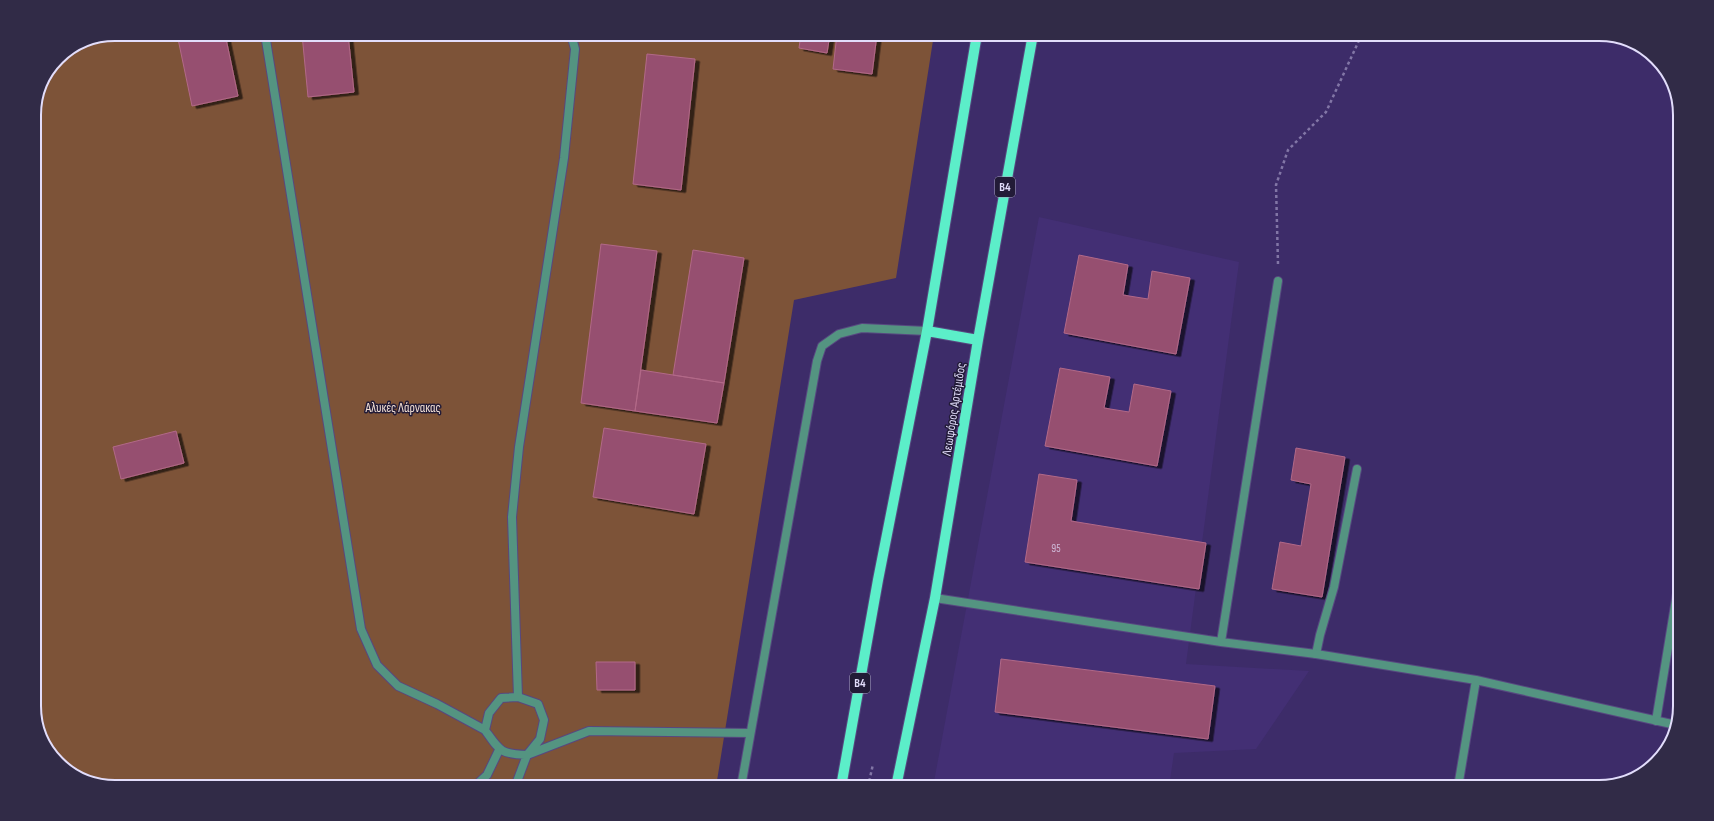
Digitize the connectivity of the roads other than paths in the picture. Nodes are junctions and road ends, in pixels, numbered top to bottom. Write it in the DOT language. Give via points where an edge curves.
graph roads {
  1 [pos="266,41"];
  2 [pos="573,41"];
  3 [pos="976,41"];
  4 [pos="1032,41"];
  5 [pos="1278,281"];
  6 [pos="927,331"];
  7 [pos="978,340"];
  8 [pos="1356,469"];
  9 [pos="936,598"];
  10 [pos="1673,617"];
  11 [pos="1221,642"];
  12 [pos="1316,654"];
  13 [pos="1476,680"];
  14 [pos="518,697"];
  15 [pos="1656,720"];
  16 [pos="1671,724"];
  17 [pos="485,730"];
  18 [pos="750,733"];
  19 [pos="499,750"];
  20 [pos="527,755"];
  21 [pos="482,780"];
  22 [pos="518,780"];
  23 [pos="742,780"];
  24 [pos="842,780"];
  25 [pos="897,780"];
  26 [pos="1459,780"];
  1 -- 17 [label="street" via="361,629 377,664 398,686"];
  2 -- 14 [label="street" via="575,48 564,158 519,447 512,517"];
  3 -- 6 [label="main road, B4"];
  4 -- 7 [label="main road, Λεωφόρος Αρτέμιδος / B4"];
  5 -- 11 [label="street"];
  6 -- 7 [label="main road"];
  6 -- 18 [label="street" via="862,328 839,334 822,346 817,361"];
  6 -- 24 [label="main road, B4"];
  7 -- 9 [label="main road, Λεωφόρος Αρτέμιδος / B4"];
  8 -- 12 [label="street" via="1334,587"];
  9 -- 11 [label="street"];
  9 -- 25 [label="main road, Λεωφόρος Αρτέμιδος / B4"];
  10 -- 15 [label="street"];
  11 -- 12 [label="street"];
  12 -- 13 [label="street"];
  13 -- 15 [label="street"];
  13 -- 26 [label="street"];
  14 -- 17 [label="street" via="501,698 489,713"];
  14 -- 20 [label="street" via="538,704 544,720 540,739"];
  15 -- 16 [label="street"];
  17 -- 19 [label="street"];
  18 -- 20 [label="street" via="589,731"];
  18 -- 23 [label="street"];
  19 -- 20 [label="street"];
  19 -- 21 [label="street" via="487,775"];
  20 -- 22 [label="street"];
}
